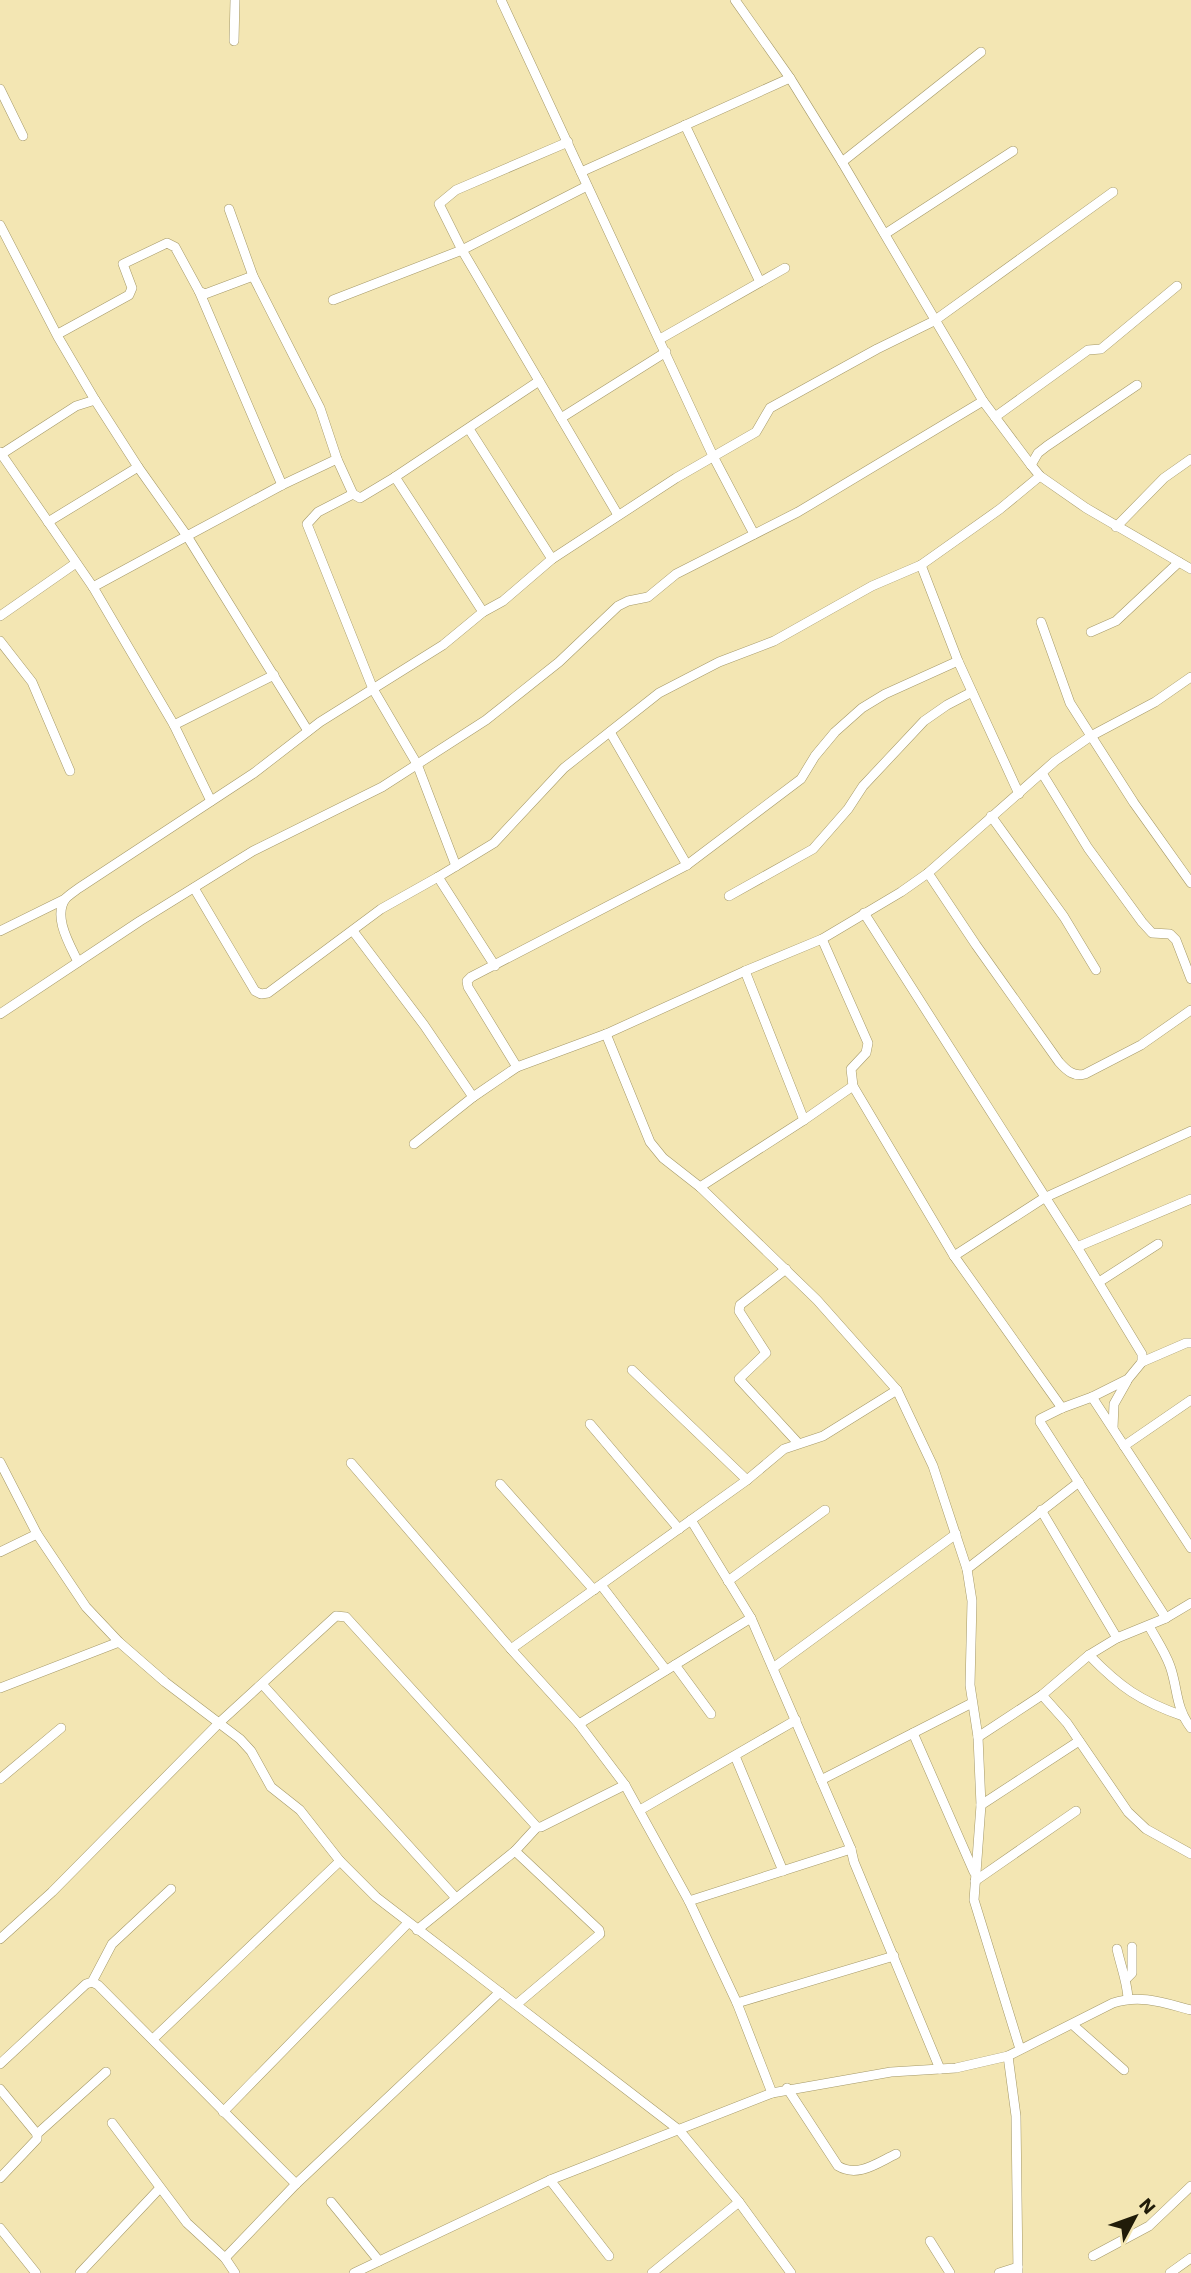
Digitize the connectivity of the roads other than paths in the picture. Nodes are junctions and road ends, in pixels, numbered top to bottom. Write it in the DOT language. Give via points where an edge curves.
graph roads {
  1 [pos="235,0"];
  2 [pos="501,0"];
  3 [pos="736,0"];
  4 [pos="234,41"];
  5 [pos="981,52"];
  6 [pos="790,78"];
  7 [pos="0,89"];
  8 [pos="685,125"];
  9 [pos="23,135"];
  10 [pos="568,142"];
  11 [pos="1013,151"];
  12 [pos="842,162"];
  13 [pos="581,172"];
  14 [pos="587,186"];
  15 [pos="1113,192"];
  16 [pos="229,209"];
  17 [pos="0,225"];
  18 [pos="885,234"];
  19 [pos="462,250"];
  20 [pos="785,268"];
  21 [pos="253,276"];
  22 [pos="760,282"];
  23 [pos="1177,286"];
  24 [pos="199,292"];
  25 [pos="333,300"];
  26 [pos="934,321"];
  27 [pos="58,334"];
  28 [pos="660,339"];
  29 [pos="666,352"];
  30 [pos="539,381"];
  31 [pos="1137,385"];
  32 [pos="95,400"];
  33 [pos="983,401"];
  34 [pos="995,417"];
  35 [pos="561,418"];
  36 [pos="469,429"];
  37 [pos="0,454"];
  38 [pos="713,456"];
  39 [pos="337,459"];
  40 [pos="1191,459"];
  41 [pos="1031,465"];
  42 [pos="138,467"];
  43 [pos="1040,476"];
  44 [pos="394,477"];
  45 [pos="282,485"];
  46 [pos="353,494"];
  47 [pos="618,515"];
  48 [pos="48,522"];
  49 [pos="1116,527"];
  50 [pos="754,534"];
  51 [pos="187,536"];
  52 [pos="552,559"];
  53 [pos="1179,562"];
  54 [pos="76,563"];
  55 [pos="921,565"];
  56 [pos="1191,569"];
  57 [pos="93,587"];
  58 [pos="483,612"];
  59 [pos="0,616"];
  60 [pos="1041,622"];
  61 [pos="1091,632"];
  62 [pos="0,641"];
  63 [pos="958,661"];
  64 [pos="274,675"];
  65 [pos="1191,677"];
  66 [pos="373,689"];
  67 [pos="972,692"];
  68 [pos="174,725"];
  69 [pos="308,731"];
  70 [pos="610,732"];
  71 [pos="1091,736"];
  72 [pos="417,764"];
  73 [pos="70,771"];
  74 [pos="1042,773"];
  75 [pos="1019,794"];
  76 [pos="211,801"];
  77 [pos="991,816"];
  78 [pos="687,865"];
  79 [pos="456,866"];
  80 [pos="928,873"];
  81 [pos="438,877"];
  82 [pos="1191,883"];
  83 [pos="194,888"];
  84 [pos="729,897"];
  85 [pos="65,899"];
  86 [pos="864,913"];
  87 [pos="0,931"];
  88 [pos="353,931"];
  89 [pos="822,939"];
  90 [pos="78,962"];
  91 [pos="495,966"];
  92 [pos="1096,970"];
  93 [pos="745,971"];
  94 [pos="1191,979"];
  95 [pos="1191,1010"];
  96 [pos="0,1014"];
  97 [pos="606,1034"];
  98 [pos="517,1068"];
  99 [pos="853,1086"];
  100 [pos="473,1097"];
  101 [pos="804,1120"];
  102 [pos="1191,1131"];
  103 [pos="414,1143"];
  104 [pos="700,1187"];
  105 [pos="1044,1198"];
  106 [pos="1191,1199"];
  107 [pos="1158,1244"];
  108 [pos="1077,1247"];
  109 [pos="954,1256"];
  110 [pos="786,1269"];
  111 [pos="1099,1282"];
  112 [pos="1191,1343"];
  113 [pos="1142,1362"];
  114 [pos="632,1370"];
  115 [pos="1128,1379"];
  116 [pos="897,1390"];
  117 [pos="1092,1397"];
  118 [pos="1191,1401"];
  119 [pos="1062,1408"];
  120 [pos="590,1424"];
  121 [pos="1112,1428"];
  122 [pos="798,1443"];
  123 [pos="1124,1446"];
  124 [pos="0,1462"];
  125 [pos="351,1463"];
  126 [pos="747,1480"];
  127 [pos="1079,1482"];
  128 [pos="500,1484"];
  129 [pos="825,1510"];
  130 [pos="1041,1510"];
  131 [pos="691,1520"];
  132 [pos="679,1529"];
  133 [pos="37,1534"];
  134 [pos="956,1534"];
  135 [pos="1191,1548"];
  136 [pos="0,1552"];
  137 [pos="967,1569"];
  138 [pos="729,1581"];
  139 [pos="597,1587"];
  140 [pos="1191,1602"];
  141 [pos="751,1618"];
  142 [pos="1166,1618"];
  143 [pos="1149,1626"];
  144 [pos="1116,1637"];
  145 [pos="119,1642"];
  146 [pos="511,1649"];
  147 [pos="1089,1655"];
  148 [pos="671,1667"];
  149 [pos="773,1668"];
  150 [pos="262,1684"];
  151 [pos="0,1688"];
  152 [pos="1042,1695"];
  153 [pos="972,1703"];
  154 [pos="711,1714"];
  155 [pos="1183,1716"];
  156 [pos="796,1720"];
  157 [pos="220,1722"];
  158 [pos="579,1724"];
  159 [pos="1191,1727"];
  160 [pos="61,1728"];
  161 [pos="913,1733"];
  162 [pos="978,1737"];
  163 [pos="1079,1741"];
  164 [pos="735,1756"];
  165 [pos="0,1779"];
  166 [pos="821,1780"];
  167 [pos="625,1785"];
  168 [pos="981,1805"];
  169 [pos="640,1810"];
  170 [pos="1076,1811"];
  171 [pos="537,1827"];
  172 [pos="851,1849"];
  173 [pos="515,1851"];
  174 [pos="1191,1854"];
  175 [pos="340,1861"];
  176 [pos="783,1871"];
  177 [pos="975,1878"];
  178 [pos="171,1889"];
  179 [pos="456,1898"];
  180 [pos="689,1901"];
  181 [pos="408,1923"];
  182 [pos="417,1930"];
  183 [pos="0,1939"];
  184 [pos="1132,1947"];
  185 [pos="1117,1949"];
  186 [pos="894,1956"];
  187 [pos="1126,1979"];
  188 [pos="92,1982"];
  189 [pos="500,1992"];
  190 [pos="1128,1998"];
  191 [pos="737,2003"];
  192 [pos="517,2004"];
  193 [pos="1191,2010"];
  194 [pos="1073,2025"];
  195 [pos="153,2039"];
  196 [pos="1020,2049"];
  197 [pos="1008,2056"];
  198 [pos="0,2064"];
  199 [pos="940,2069"];
  200 [pos="1124,2070"];
  201 [pos="106,2072"];
  202 [pos="787,2088"];
  203 [pos="0,2089"];
  204 [pos="772,2093"];
  205 [pos="223,2112"];
  206 [pos="111,2123"];
  207 [pos="679,2130"];
  208 [pos="37,2134"];
  209 [pos="896,2154"];
  210 [pos="0,2178"];
  211 [pos="550,2180"];
  212 [pos="296,2183"];
  213 [pos="1191,2186"];
  214 [pos="159,2189"];
  215 [pos="331,2202"];
  216 [pos="739,2202"];
  217 [pos="0,2228"];
  218 [pos="930,2241"];
  219 [pos="609,2256"];
  220 [pos="1093,2256"];
  221 [pos="225,2258"];
  222 [pos="1191,2258"];
  223 [pos="379,2261"];
  224 [pos="1018,2270"];
  225 [pos="658,2272"];
  226 [pos="36,2273"];
  227 [pos="80,2273"];
  228 [pos="235,2273"];
  229 [pos="354,2273"];
  230 [pos="791,2273"];
  231 [pos="950,2273"];
  232 [pos="999,2273"];
  233 [pos="1170,2273"];
  1 -- 4 [label="street"];
  2 -- 10 [label="street"];
  3 -- 6 [label="street"];
  5 -- 12 [label="street"];
  6 -- 8 [label="street"];
  6 -- 12 [label="street"];
  7 -- 9 [label="street"];
  8 -- 13 [label="street"];
  8 -- 22 [label="street"];
  10 -- 13 [label="street"];
  10 -- 19 [label="street" via="456,190 439,204"];
  11 -- 18 [label="street"];
  12 -- 18 [label="street"];
  13 -- 14 [label="street"];
  14 -- 19 [label="street"];
  14 -- 28 [label="street"];
  15 -- 26 [label="street"];
  16 -- 21 [label="street"];
  17 -- 27 [label="street"];
  18 -- 26 [label="street"];
  19 -- 25 [label="street"];
  19 -- 30 [label="street"];
  20 -- 22 [label="street"];
  21 -- 24 [label="street" via="212,293"];
  21 -- 39 [label="street" via="320,408"];
  22 -- 28 [label="street"];
  23 -- 34 [label="street" via="1101,349 1088,349"];
  24 -- 27 [label="street" via="175,247 167,243 123,264 132,288 129,295"];
  24 -- 45 [label="street"];
  26 -- 33 [label="street"];
  26 -- 38 [label="street" via="770,408 756,432"];
  27 -- 32 [label="street"];
  28 -- 29 [label="street"];
  29 -- 35 [label="street"];
  29 -- 38 [label="street"];
  30 -- 35 [label="street"];
  30 -- 36 [label="street"];
  31 -- 41 [label="street" via="1047,446"];
  32 -- 37 [label="street" via="76,406"];
  32 -- 42 [label="street"];
  33 -- 34 [label="street"];
  33 -- 50 [label="street"];
  34 -- 41 [label="street"];
  35 -- 47 [label="street"];
  36 -- 44 [label="street"];
  36 -- 52 [label="street"];
  37 -- 48 [label="street"];
  38 -- 47 [label="street"];
  38 -- 50 [label="street"];
  39 -- 45 [label="street"];
  39 -- 46 [label="street"];
  40 -- 49 [label="street" via="1164,478"];
  41 -- 43 [label="street"];
  42 -- 48 [label="street"];
  42 -- 51 [label="street"];
  43 -- 49 [label="street"];
  43 -- 55 [label="street"];
  44 -- 46 [label="street" via="360,498"];
  44 -- 58 [label="street"];
  45 -- 51 [label="street"];
  46 -- 66 [label="street" via="318,512 307,524"];
  47 -- 52 [label="street"];
  48 -- 54 [label="street"];
  49 -- 53 [label="street"];
  50 -- 72 [label="street" via="676,574 648,597 618,606 500,710"];
  51 -- 57 [label="street"];
  51 -- 64 [label="street"];
  52 -- 58 [label="street"];
  53 -- 56 [label="street"];
  53 -- 61 [label="street" via="1116,621"];
  54 -- 57 [label="street"];
  54 -- 59 [label="street"];
  55 -- 63 [label="street"];
  55 -- 70 [label="street" via="872,586 774,641 719,662 659,693"];
  57 -- 68 [label="street"];
  58 -- 66 [label="street" via="443,645"];
  60 -- 71 [label="street" via="1070,703"];
  62 -- 73 [label="street" via="32,682"];
  63 -- 67 [label="street"];
  63 -- 78 [label="street" via="862,708 835,732 801,779"];
  64 -- 68 [label="street"];
  64 -- 69 [label="street"];
  65 -- 71 [label="street"];
  66 -- 69 [label="street"];
  66 -- 72 [label="street"];
  67 -- 75 [label="street"];
  67 -- 84 [label="street" via="924,721 863,786 813,849"];
  68 -- 76 [label="street"];
  69 -- 76 [label="street"];
  70 -- 78 [label="street"];
  70 -- 79 [label="street" via="555,776 494,843"];
  71 -- 74 [label="street"];
  71 -- 82 [label="street"];
  72 -- 79 [label="street"];
  72 -- 83 [label="street" via="382,787 265,843"];
  74 -- 75 [label="street"];
  74 -- 94 [label="street" via="1088,848 1142,922 1152,933 1170,934 1176,940"];
  75 -- 77 [label="street"];
  76 -- 85 [label="street"];
  77 -- 80 [label="street"];
  77 -- 92 [label="street" via="1065,918"];
  78 -- 91 [label="street"];
  79 -- 81 [label="street"];
  80 -- 86 [label="street"];
  80 -- 95 [label="street" via="1059,1062 1073,1074 1085,1074 1141,1045"];
  81 -- 88 [label="street" via="381,909"];
  81 -- 91 [label="street"];
  83 -- 88 [label="street" via="261,994"];
  83 -- 90 [label="street"];
  85 -- 87 [label="street"];
  85 -- 90 [label="street" via="63,927"];
  86 -- 89 [label="street"];
  86 -- 105 [label="street"];
  88 -- 100 [label="street"];
  89 -- 93 [label="street"];
  89 -- 99 [label="street" via="867,1044 866,1053 851,1069"];
  90 -- 96 [label="street"];
  91 -- 98 [label="street" via="467,981 468,987"];
  93 -- 97 [label="street"];
  93 -- 101 [label="street"];
  97 -- 98 [label="street"];
  97 -- 104 [label="street" via="650,1142"];
  98 -- 100 [label="street"];
  99 -- 101 [label="street"];
  99 -- 109 [label="street"];
  100 -- 103 [label="street"];
  101 -- 104 [label="street"];
  102 -- 105 [label="street"];
  104 -- 110 [label="street"];
  105 -- 108 [label="street"];
  105 -- 109 [label="street"];
  106 -- 108 [label="street"];
  107 -- 111 [label="street"];
  108 -- 111 [label="street"];
  109 -- 119 [label="street"];
  110 -- 116 [label="street"];
  110 -- 122 [label="street" via="738,1308 766,1352 739,1378"];
  111 -- 113 [label="street" via="1142,1354"];
  112 -- 113 [label="street"];
  113 -- 115 [label="street"];
  114 -- 126 [label="street"];
  115 -- 117 [label="street"];
  115 -- 121 [label="street" via="1114,1404"];
  116 -- 122 [label="street" via="823,1436"];
  116 -- 134 [label="street" via="933,1466"];
  117 -- 119 [label="street"];
  117 -- 121 [label="street"];
  118 -- 123 [label="street"];
  119 -- 127 [label="street" via="1042,1416 1040,1422"];
  120 -- 132 [label="street"];
  121 -- 123 [label="street"];
  122 -- 126 [label="street"];
  123 -- 135 [label="street"];
  124 -- 133 [label="street"];
  125 -- 146 [label="street"];
  126 -- 131 [label="street"];
  127 -- 130 [label="street"];
  127 -- 142 [label="street"];
  128 -- 139 [label="street"];
  129 -- 138 [label="street"];
  130 -- 137 [label="street"];
  130 -- 144 [label="street"];
  131 -- 132 [label="street"];
  131 -- 138 [label="street"];
  132 -- 139 [label="street"];
  133 -- 136 [label="street"];
  133 -- 145 [label="street" via="86,1607"];
  134 -- 137 [label="street"];
  134 -- 149 [label="street"];
  137 -- 153 [label="street" via="972,1601"];
  138 -- 141 [label="street"];
  139 -- 146 [label="street"];
  139 -- 148 [label="street"];
  140 -- 142 [label="street"];
  141 -- 148 [label="street"];
  141 -- 149 [label="street"];
  142 -- 143 [label="street"];
  143 -- 144 [label="street"];
  143 -- 155 [label="street" via="1170,1666"];
  144 -- 147 [label="street"];
  145 -- 151 [label="street"];
  145 -- 157 [label="street"];
  146 -- 158 [label="street"];
  147 -- 152 [label="street"];
  147 -- 155 [label="street" via="1116,1682 1156,1707"];
  148 -- 154 [label="street"];
  148 -- 158 [label="street"];
  149 -- 156 [label="street"];
  150 -- 157 [label="street"];
  150 -- 171 [label="street" via="336,1616 346,1617"];
  150 -- 179 [label="street"];
  152 -- 162 [label="street"];
  152 -- 163 [label="street"];
  153 -- 161 [label="street"];
  153 -- 162 [label="street"];
  155 -- 159 [label="street"];
  156 -- 164 [label="street"];
  156 -- 166 [label="street"];
  157 -- 175 [label="street" via="251,1751 271,1787 300,1810"];
  157 -- 183 [label="street"];
  158 -- 167 [label="street"];
  160 -- 165 [label="street"];
  161 -- 166 [label="street"];
  161 -- 177 [label="street"];
  162 -- 168 [label="street"];
  163 -- 168 [label="street"];
  163 -- 174 [label="street" via="1128,1812 1146,1829"];
  164 -- 169 [label="street"];
  164 -- 176 [label="street"];
  166 -- 172 [label="street"];
  167 -- 169 [label="street"];
  167 -- 171 [label="street"];
  168 -- 177 [label="street"];
  169 -- 180 [label="street"];
  170 -- 177 [label="street"];
  171 -- 173 [label="street"];
  172 -- 176 [label="street"];
  172 -- 186 [label="street"];
  173 -- 179 [label="street"];
  173 -- 192 [label="street" via="600,1934"];
  175 -- 181 [label="street"];
  175 -- 195 [label="street"];
  176 -- 180 [label="street"];
  177 -- 196 [label="street" via="974,1900"];
  178 -- 188 [label="street" via="111,1944"];
  179 -- 182 [label="street"];
  180 -- 191 [label="street"];
  181 -- 182 [label="street"];
  181 -- 205 [label="street"];
  182 -- 189 [label="street"];
  184 -- 187 [label="street" via="1132,1973"];
  185 -- 187 [label="street"];
  186 -- 191 [label="street"];
  186 -- 199 [label="street"];
  187 -- 190 [label="street"];
  188 -- 195 [label="street"];
  188 -- 198 [label="street"];
  189 -- 192 [label="street"];
  189 -- 212 [label="street"];
  190 -- 193 [label="street"];
  190 -- 194 [label="street"];
  191 -- 204 [label="street"];
  192 -- 207 [label="street"];
  194 -- 196 [label="street"];
  194 -- 200 [label="street"];
  195 -- 205 [label="street"];
  196 -- 197 [label="street"];
  197 -- 199 [label="street"];
  197 -- 224 [label="street" via="1016,2116"];
  199 -- 202 [label="street"];
  201 -- 208 [label="street"];
  202 -- 204 [label="street"];
  202 -- 209 [label="street" via="838,2166 854,2172"];
  203 -- 208 [label="street"];
  204 -- 207 [label="street"];
  205 -- 212 [label="street"];
  206 -- 214 [label="street"];
  207 -- 211 [label="street"];
  207 -- 216 [label="street"];
  208 -- 210 [label="street"];
  211 -- 219 [label="street"];
  211 -- 223 [label="street"];
  212 -- 221 [label="street"];
  213 -- 220 [label="street" via="1149,2226"];
  214 -- 221 [label="street"];
  214 -- 227 [label="street"];
  215 -- 223 [label="street"];
  216 -- 225 [label="street"];
  216 -- 230 [label="street"];
  217 -- 226 [label="street"];
  218 -- 231 [label="street"];
  221 -- 228 [label="street"];
  222 -- 233 [label="street"];
  223 -- 229 [label="street"];
  224 -- 232 [label="street"];
}
